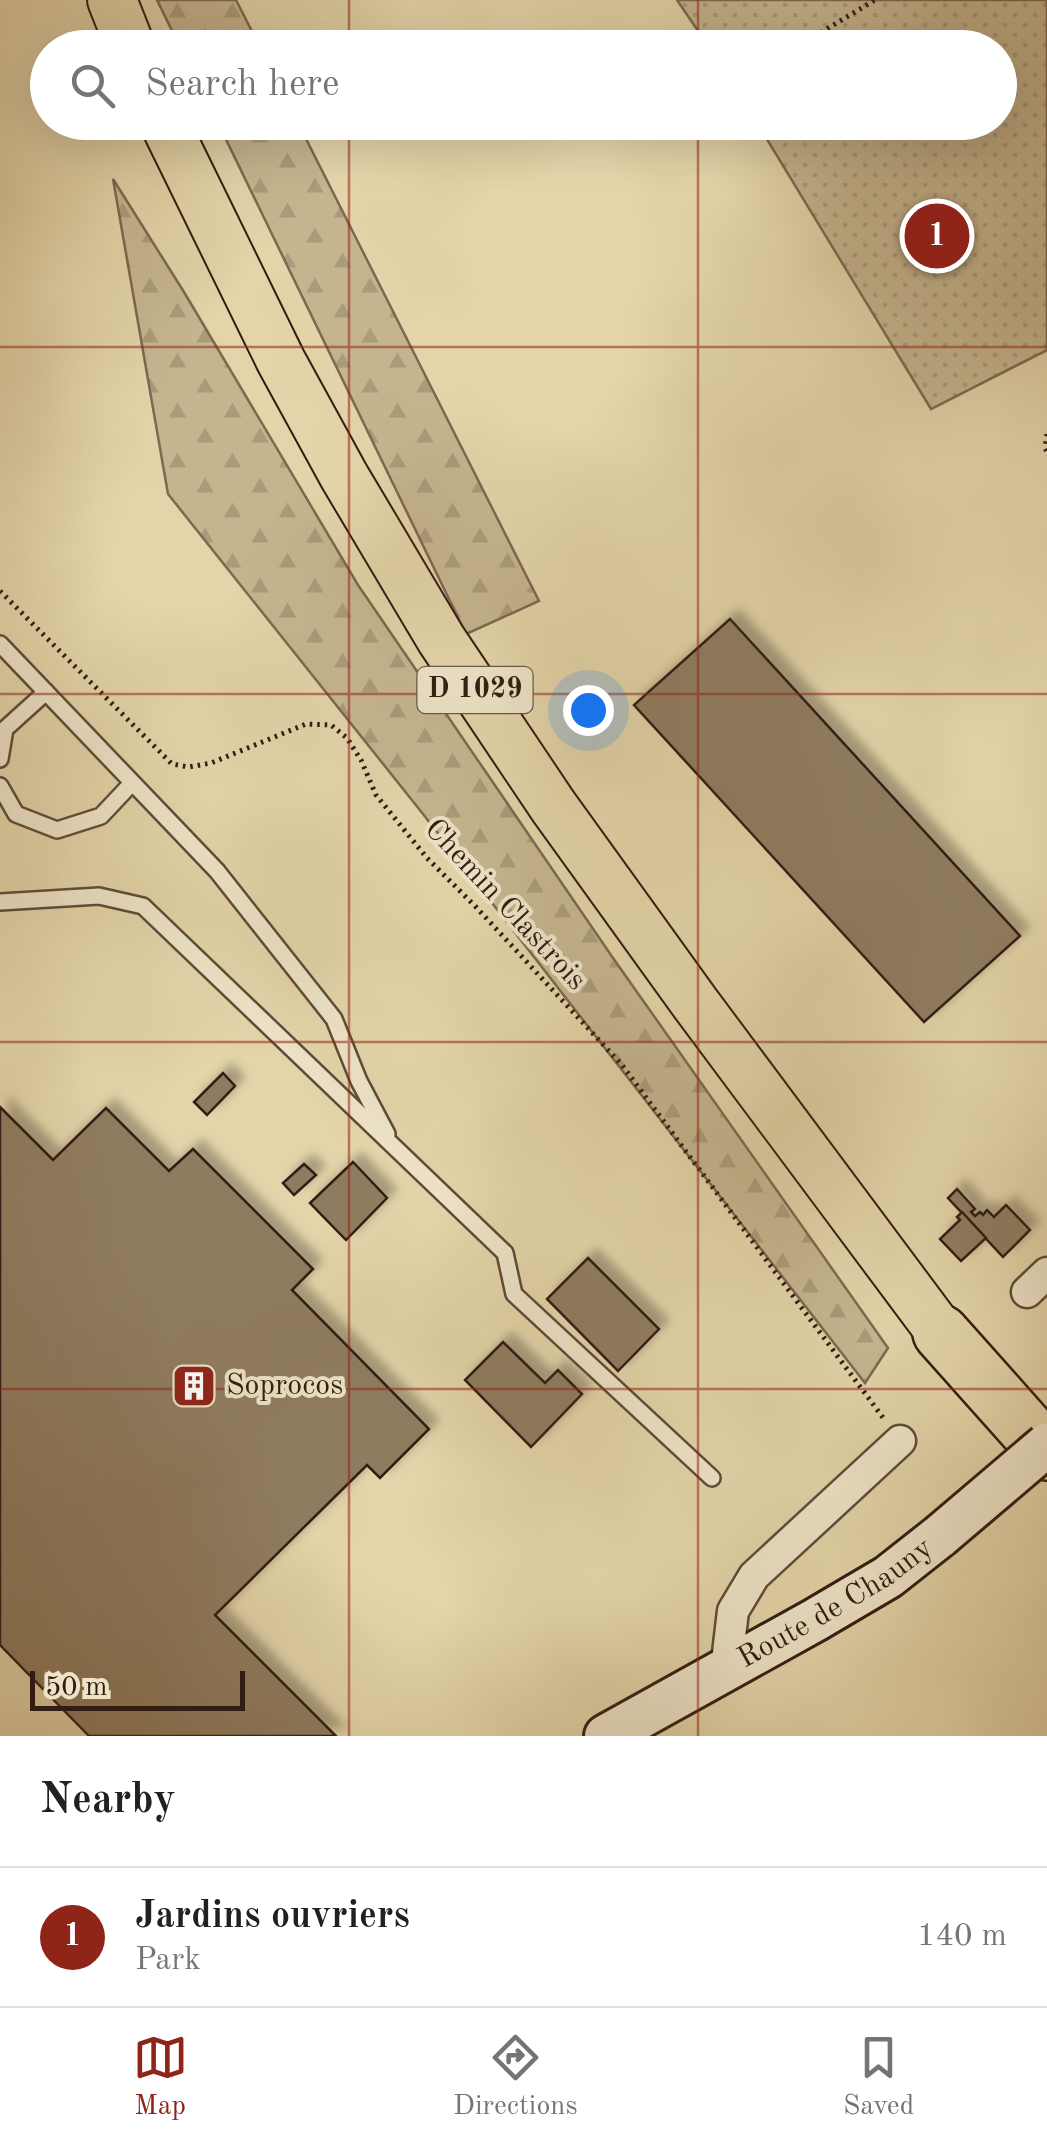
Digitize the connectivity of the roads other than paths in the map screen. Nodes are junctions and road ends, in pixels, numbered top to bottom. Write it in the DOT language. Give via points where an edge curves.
graph roads {
  1 [pos="112,0"];
  2 [pos="124,30"];
  3 [pos="173,140"];
  4 [pos="3,652"];
  5 [pos="46,692"];
  6 [pos="0,758"];
  7 [pos="132,783"];
  8 [pos="0,786"];
  9 [pos="0,902"];
  10 [pos="394,1146"];
  11 [pos="941,1333"];
  12 [pos="900,1441"];
  13 [pos="1047,1448"];
  14 [pos="1047,1476"];
  15 [pos="712,1478"];
  16 [pos="726,1670"];
  17 [pos="606,1736"];
  1 -- 2 [label="main road"];
  3 -- 11 [label="main road, D 1029" via="281,361 440,639 695,1003"];
  4 -- 5 [label="lane"];
  5 -- 6 [label="lane" via="5,729"];
  5 -- 7 [label="lane"];
  7 -- 8 [label="lane" via="102,816 57,830 16,814"];
  7 -- 10 [label="lane" via="216,871 334,1019"];
  9 -- 10 [label="lane" via="99,896 143,906"];
  10 -- 15 [label="lane" via="505,1253 514,1294"];
  11 -- 13 [label="highway"];
  11 -- 14 [label="main road, D 1029"];
  12 -- 16 [label="street" via="754,1576 733,1611"];
  13 -- 16 [label="street, Route de Chauny, bridge" via="888,1576"];
  16 -- 17 [label="street, Route de Chauny"];
}
